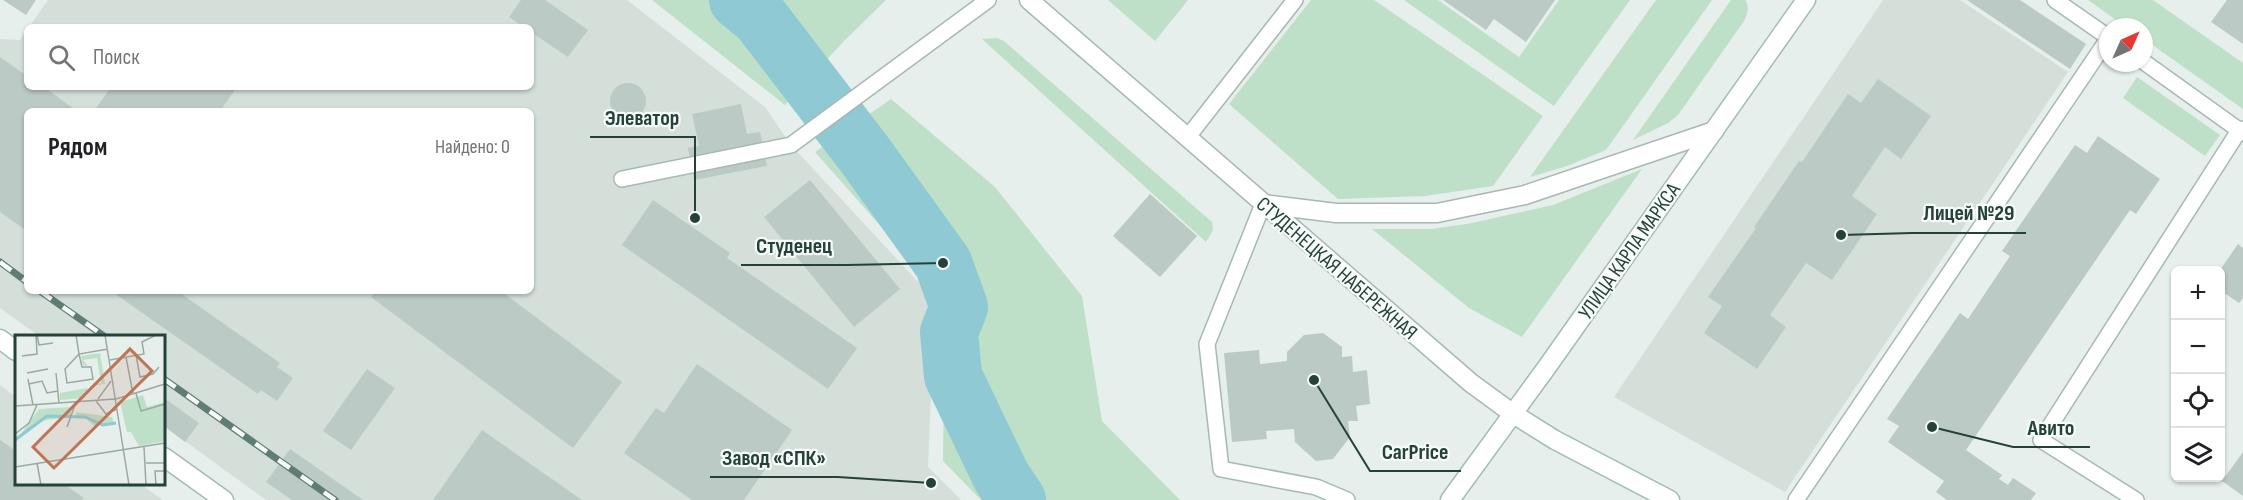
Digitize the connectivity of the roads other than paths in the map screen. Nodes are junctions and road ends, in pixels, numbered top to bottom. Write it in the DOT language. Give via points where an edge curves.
graph roads {
  1 [pos="988,0"];
  2 [pos="1029,0"];
  3 [pos="1295,0"];
  4 [pos="1806,0"];
  5 [pos="2055,0"];
  6 [pos="2099,32"];
  7 [pos="2099,51"];
  8 [pos="2153,68"];
  9 [pos="1714,131"];
  10 [pos="2241,131"];
  11 [pos="1187,138"];
  12 [pos="622,179"];
  13 [pos="1263,204"];
  14 [pos="0,339"];
  15 [pos="15,350"];
  16 [pos="1512,413"];
  17 [pos="165,458"];
  18 [pos="224,500"];
  19 [pos="1347,500"];
  20 [pos="1450,500"];
  21 [pos="1670,500"];
  22 [pos="1796,500"];
  23 [pos="2136,500"];
  1 -- 12 [label="lane" via="791,145"];
  2 -- 11 [label="street, СТУДЕНЕЦКАЯ НАБЕРЕЖНАЯ"];
  3 -- 11 [label="lane"];
  4 -- 9 [label="street, УЛИЦА КАРЛА МАРКСА"];
  5 -- 6 [label="lane"];
  7 -- 22 [label="lane"];
  8 -- 10 [label="lane"];
  9 -- 13 [label="street" via="1525,195 1437,213 1336,213"];
  9 -- 16 [label="street, УЛИЦА КАРЛА МАРКСА"];
  10 -- 23 [label="lane" via="2041,440"];
  11 -- 13 [label="street, СТУДЕНЕЦКАЯ НАБЕРЕЖНАЯ"];
  13 -- 16 [label="street, СТУДЕНЕЦКАЯ НАБЕРЕЖНАЯ" via="1471,383"];
  13 -- 19 [label="lane" via="1207,344 1221,469 1316,487"];
  14 -- 15 [label="street"];
  16 -- 20 [label="street, УЛИЦА КАРЛА МАРКСА"];
  16 -- 21 [label="street, СТУДЕНЕЦКАЯ НАБЕРЕЖНАЯ"];
  17 -- 18 [label="street"];
}
